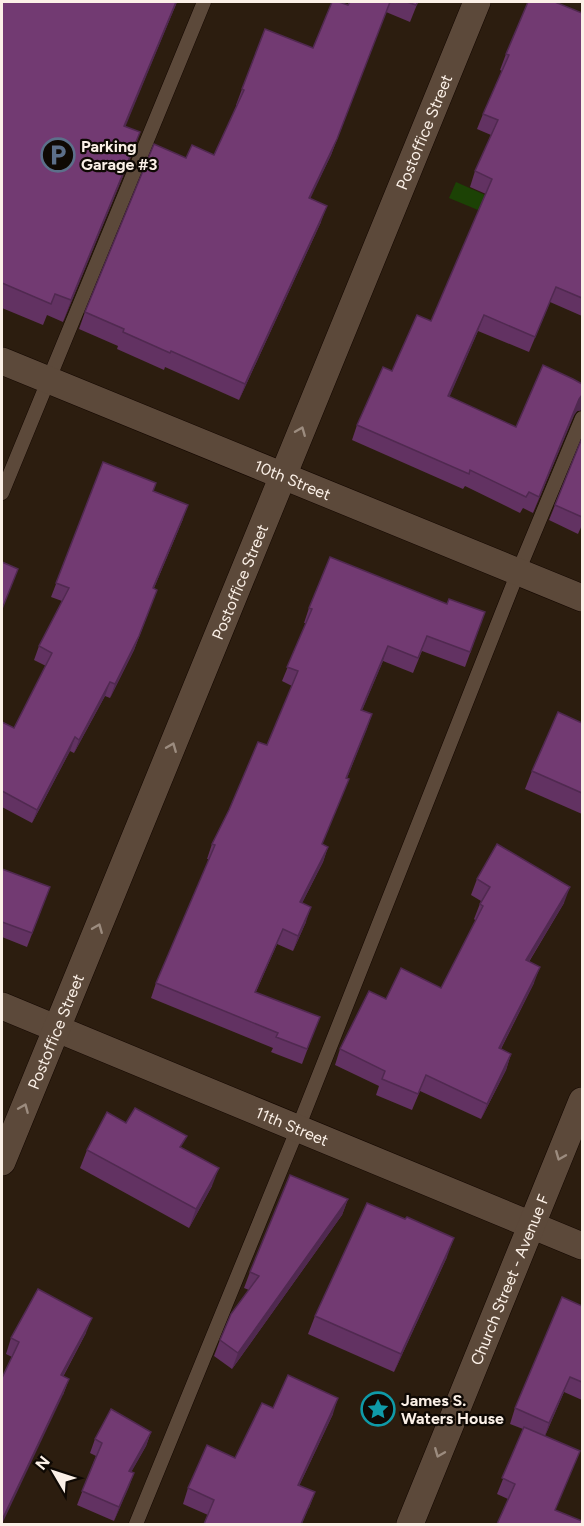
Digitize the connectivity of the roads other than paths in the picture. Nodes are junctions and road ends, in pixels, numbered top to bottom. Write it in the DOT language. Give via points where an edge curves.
graph roads {
  1 [pos="204,2"];
  2 [pos="477,2"];
  3 [pos="2,361"];
  4 [pos="48,381"];
  5 [pos="582,418"];
  6 [pos="282,476"];
  7 [pos="2,493"];
  8 [pos="518,572"];
  9 [pos="582,598"];
  10 [pos="2,1006"];
  11 [pos="58,1029"];
  12 [pos="582,1101"];
  13 [pos="298,1128"];
  14 [pos="2,1162"];
  15 [pos="532,1225"];
  16 [pos="582,1246"];
  17 [pos="136,1524"];
  18 [pos="410,1524"];
  1 -- 4 [label="lane"];
  6 -- 2 [label="street, Postoffice Street, one-way"];
  3 -- 4 [label="street, 10th Street"];
  4 -- 6 [label="street, 10th Street"];
  4 -- 7 [label="lane"];
  5 -- 8 [label="lane"];
  6 -- 8 [label="street, 10th Street"];
  11 -- 6 [label="street, Postoffice Street, one-way"];
  8 -- 9 [label="street, 10th Street"];
  8 -- 13 [label="lane"];
  10 -- 11 [label="street, 11th Street"];
  11 -- 13 [label="street, 11th Street"];
  14 -- 11 [label="street, Postoffice Street, one-way"];
  12 -- 15 [label="street, Church Street - Avenue F, one-way"];
  13 -- 15 [label="street, 11th Street"];
  13 -- 17 [label="lane"];
  15 -- 16 [label="street, 11th Street"];
  15 -- 18 [label="street, Church Street - Avenue F, one-way"];
}
